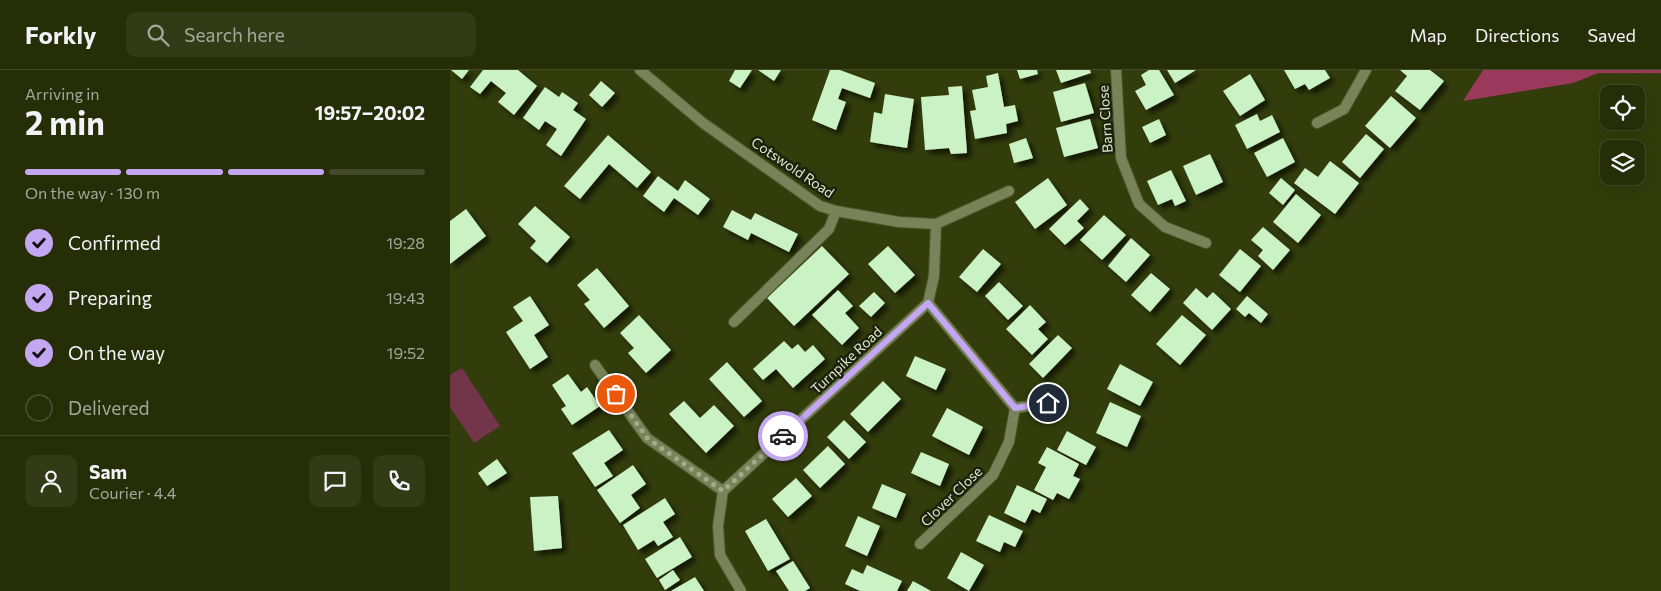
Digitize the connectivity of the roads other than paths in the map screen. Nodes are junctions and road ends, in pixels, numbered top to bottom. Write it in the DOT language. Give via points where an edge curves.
graph roads {
  1 [pos="640,70"];
  2 [pos="1116,70"];
  3 [pos="1366,70"];
  4 [pos="1318,123"];
  5 [pos="1009,191"];
  6 [pos="836,211"];
  7 [pos="936,224"];
  8 [pos="1206,243"];
  9 [pos="928,303"];
  10 [pos="734,322"];
  11 [pos="595,365"];
  12 [pos="1048,403"];
  13 [pos="1015,408"];
  14 [pos="723,491"];
  15 [pos="920,544"];
  16 [pos="741,591"];
  1 -- 6 [label="street, Cotswold Road" via="703,123 820,206"];
  2 -- 8 [label="street, Barn Close" via="1121,158 1139,204 1165,227"];
  3 -- 4 [label="street" via="1344,108"];
  5 -- 7 [label="street, Cotswold Road"];
  6 -- 7 [label="street, Cotswold Road" via="899,222"];
  6 -- 10 [label="street" via="829,229"];
  7 -- 9 [label="street" via="934,276"];
  9 -- 13 [label="street"];
  9 -- 14 [label="street, Turnpike Road"];
  11 -- 14 [label="street" via="647,438"];
  12 -- 13 [label="street"];
  13 -- 15 [label="street, Clover Close" via="1009,442 993,475"];
  14 -- 16 [label="street" via="718,526 720,555"];
}
